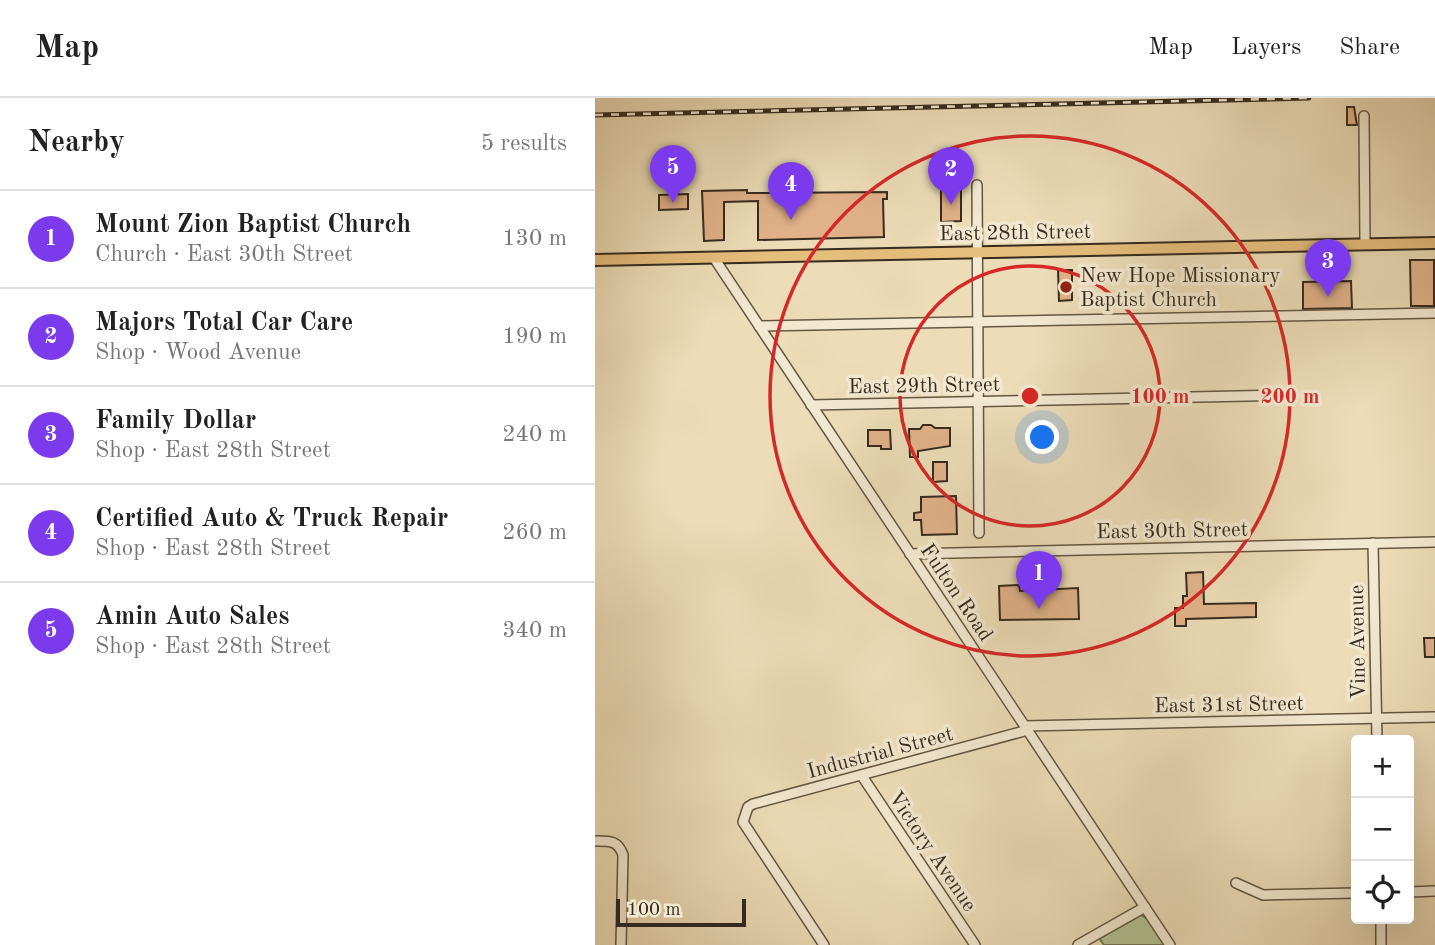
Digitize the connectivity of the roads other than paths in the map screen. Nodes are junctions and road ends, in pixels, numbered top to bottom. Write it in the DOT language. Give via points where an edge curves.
graph roads {
  1 [pos="1364,116"];
  2 [pos="977,185"];
  3 [pos="1435,243"];
  4 [pos="1365,244"];
  5 [pos="977,253"];
  6 [pos="714,258"];
  7 [pos="595,260"];
  8 [pos="1435,313"];
  9 [pos="978,322"];
  10 [pos="759,326"];
  11 [pos="1290,395"];
  12 [pos="978,401"];
  13 [pos="811,405"];
  14 [pos="979,533"];
  15 [pos="1435,542"];
  16 [pos="1373,543"];
  17 [pos="910,554"];
  18 [pos="1435,718"];
  19 [pos="1377,719"];
  20 [pos="1026,728"];
  21 [pos="1377,735"];
  22 [pos="862,776"];
  23 [pos="595,841"];
  24 [pos="1236,883"];
  25 [pos="1435,891"];
  26 [pos="1414,892"];
  27 [pos="1351,893"];
  28 [pos="1145,906"];
  29 [pos="1381,924"];
  30 [pos="621,945"];
  31 [pos="824,945"];
  32 [pos="975,945"];
  33 [pos="1078,945"];
  34 [pos="1170,945"];
  35 [pos="1381,945"];
  1 -- 4 [label="street"];
  2 -- 5 [label="street"];
  3 -- 4 [label="main road, East 28th Street"];
  4 -- 5 [label="main road, East 28th Street"];
  5 -- 6 [label="main road, East 28th Street"];
  5 -- 9 [label="street"];
  6 -- 7 [label="main road, East 28th Street"];
  6 -- 10 [label="street, Fulton Road"];
  8 -- 9 [label="street"];
  9 -- 10 [label="street"];
  9 -- 12 [label="street"];
  10 -- 13 [label="street, Fulton Road"];
  11 -- 12 [label="street, East 29th Street"];
  12 -- 13 [label="street, East 29th Street"];
  12 -- 14 [label="street"];
  13 -- 17 [label="street, Fulton Road"];
  15 -- 16 [label="street, East 30th Street"];
  16 -- 17 [label="street, East 30th Street"];
  16 -- 19 [label="street, Vine Avenue"];
  17 -- 20 [label="street, Fulton Road"];
  18 -- 19 [label="street, East 31st Street"];
  19 -- 20 [label="street, East 31st Street"];
  19 -- 21 [label="street, Vine Avenue"];
  20 -- 22 [label="street, Industrial Street"];
  20 -- 28 [label="street, Fulton Road"];
  22 -- 31 [label="street, Industrial Street" via="754,804 745,812 744,822"];
  22 -- 32 [label="street, Victory Avenue"];
  23 -- 30 [label="street" via="613,842 624,858"];
  24 -- 27 [label="street" via="1263,895"];
  25 -- 26 [label="street"];
  28 -- 33 [label="street"];
  28 -- 34 [label="street, Fulton Road"];
  29 -- 35 [label="street"];
}
